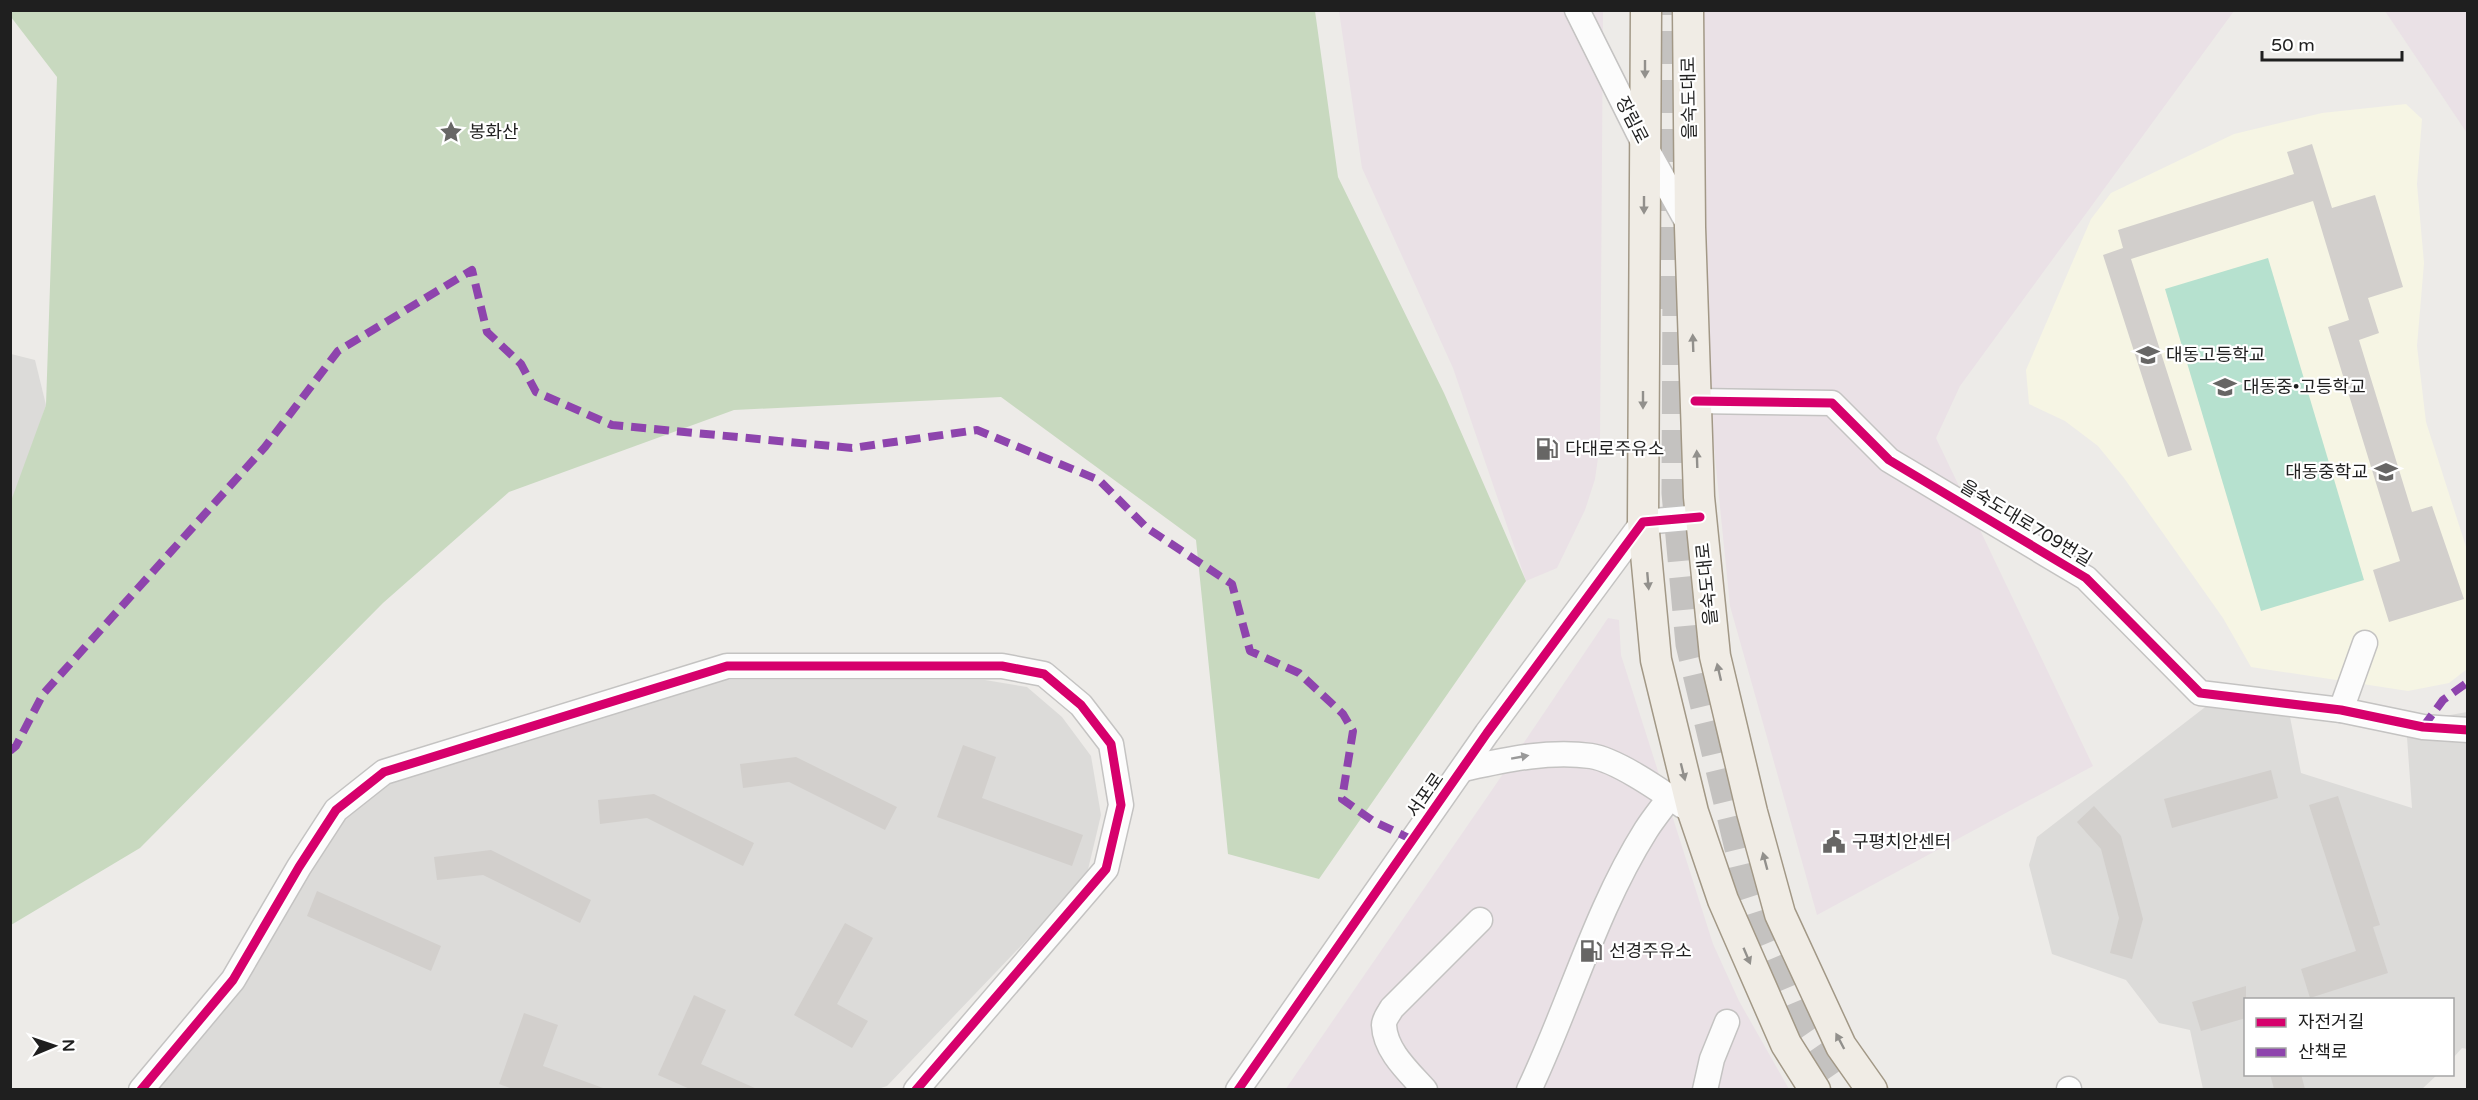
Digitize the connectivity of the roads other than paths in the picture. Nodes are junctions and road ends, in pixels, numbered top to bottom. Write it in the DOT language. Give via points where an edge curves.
graph roads {
  1 [pos="1577,10"];
  2 [pos="1646,10"];
  3 [pos="1688,10"];
  4 [pos="1645,146"];
  5 [pos="1690,227"];
  6 [pos="1695,401"];
  7 [pos="1700,518"];
  8 [pos="1643,522"];
  9 [pos="2365,643"];
  10 [pos="2341,710"];
  11 [pos="2468,730"];
  12 [pos="1463,769"];
  13 [pos="1682,804"];
  14 [pos="1480,920"];
  15 [pos="1727,1022"];
  16 [pos="141,1089"];
  17 [pos="916,1089"];
  18 [pos="1238,1089"];
  19 [pos="1425,1089"];
  20 [pos="1529,1089"];
  21 [pos="1705,1089"];
  22 [pos="1815,1089"];
  23 [pos="1872,1089"];
  1 -- 4 [label="street, 장림로"];
  2 -- 4 [label="main road, one-way"];
  3 -- 5 [label="main road, 을숙도대로"];
  4 -- 5 [label="street, 장림로"];
  4 -- 8 [label="main road, one-way"];
  6 -- 5 [label="main road, 을숙도대로, one-way"];
  7 -- 6 [label="main road, 을숙도대로, one-way"];
  6 -- 10 [label="street, 을숙도대로709번길" via="1832,403 1889,460 2086,578 2200,693"];
  7 -- 8 [label="street"];
  23 -- 7 [label="main road, 을숙도대로, one-way" via="1841,1046 1780,914 1715,656"];
  8 -- 12 [label="street, 서포로"];
  8 -- 13 [label="main road, one-way" via="1656,660"];
  9 -- 10 [label="street"];
  10 -- 11 [label="street, 을숙도대로709번길" via="2423,727"];
  12 -- 13 [label="street, one-way" via="1527,755 1592,756 1631,772"];
  12 -- 18 [label="street, 서포로"];
  13 -- 20 [label="street" via="1646,830 1621,876"];
  13 -- 22 [label="main road, one-way" via="1786,1044"];
  14 -- 19 [label="street" via="1392,1008 1384,1023 1398,1060"];
  15 -- 21 [label="street"];
  16 -- 17 [label="street" via="233,980 336,810 384,772 727,666 1002,666 1044,674 1081,705 1111,744 1121,805 1106,869"];
}
